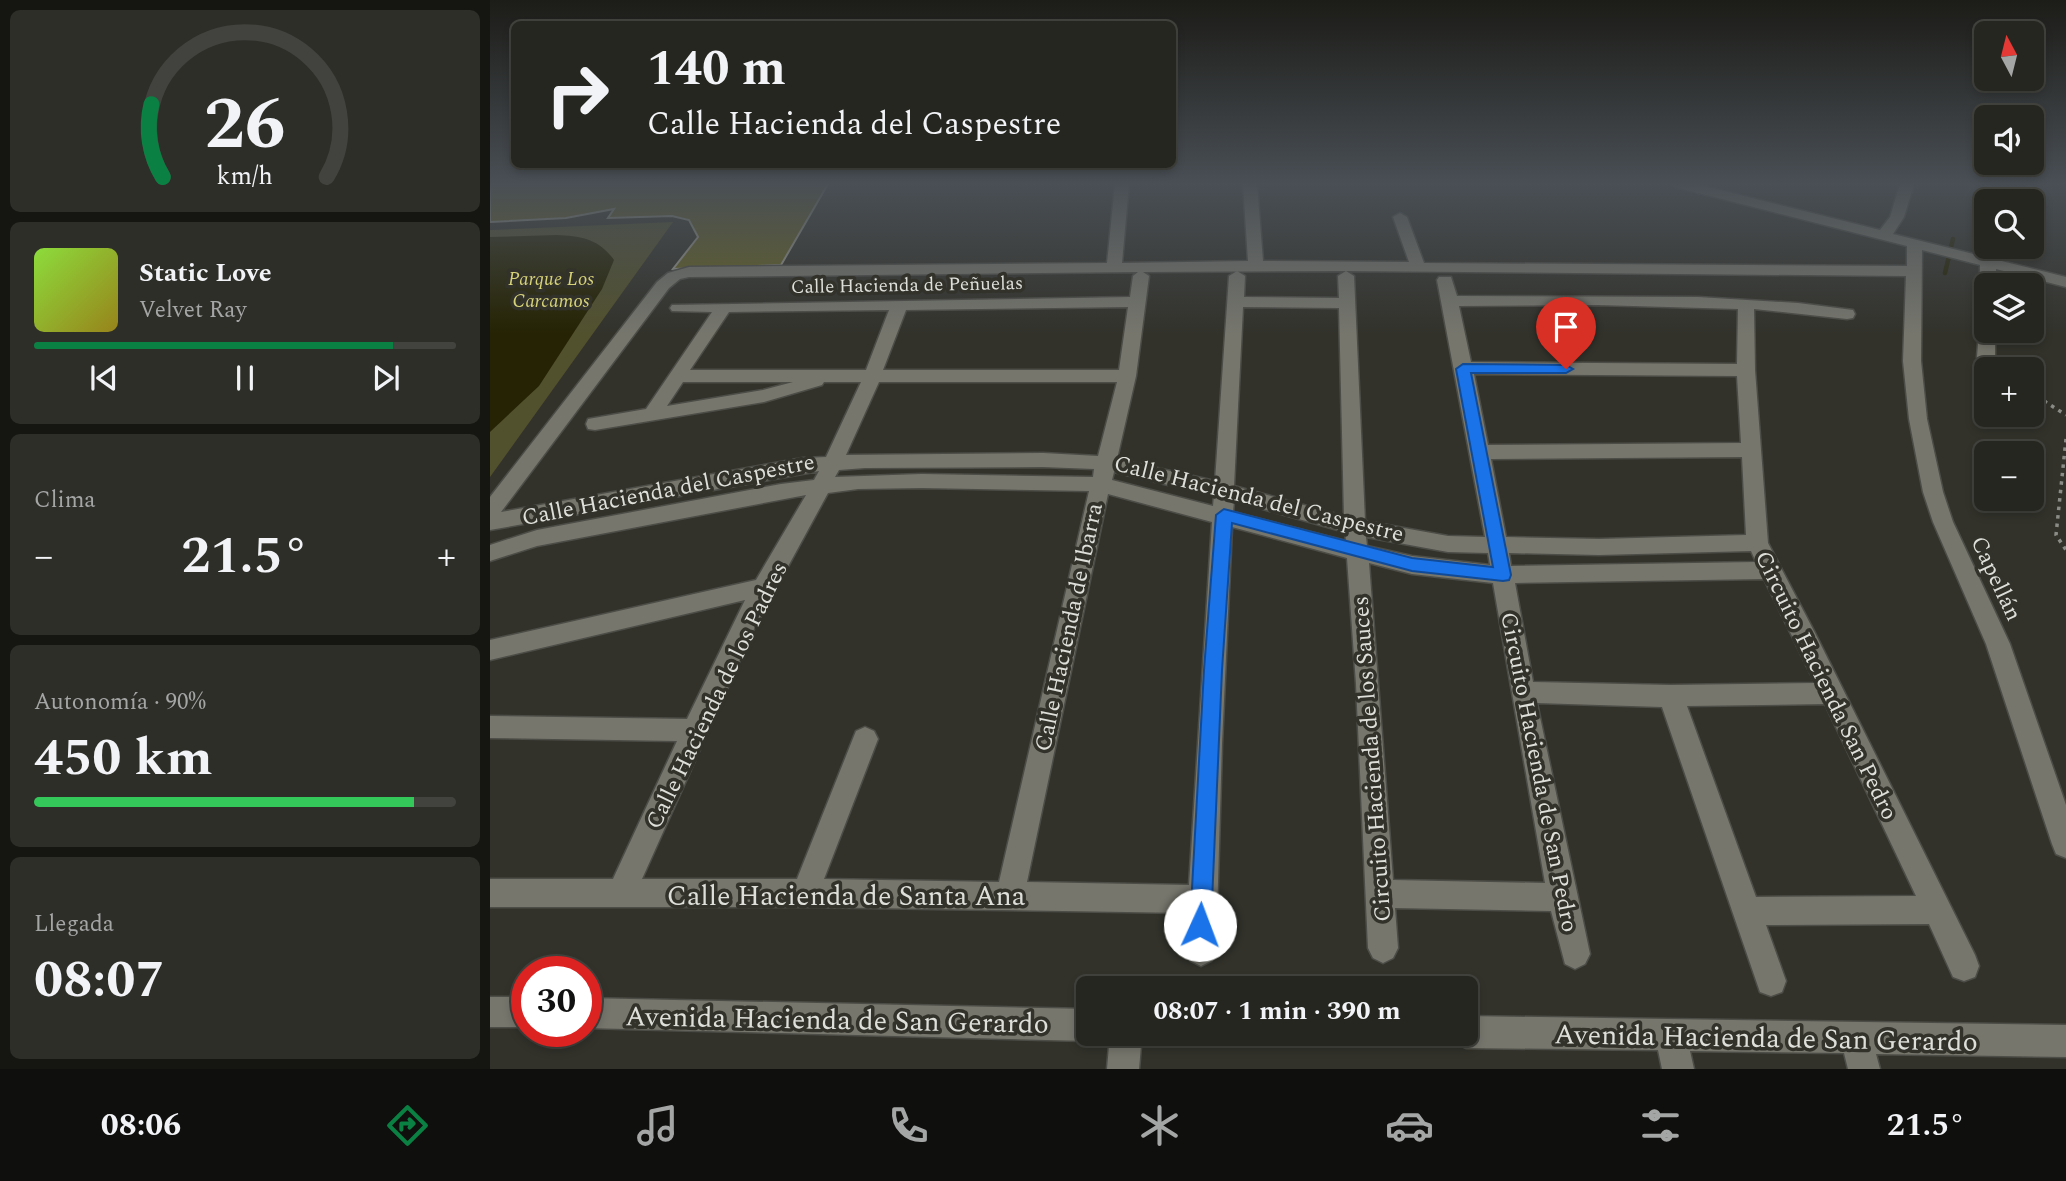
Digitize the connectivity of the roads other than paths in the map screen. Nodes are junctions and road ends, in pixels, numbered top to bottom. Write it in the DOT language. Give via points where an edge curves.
graph roads {
  1 [pos="1117,234"];
  2 [pos="1254,234"];
  3 [pos="1406,234"];
  4 [pos="1876,234"];
  5 [pos="1884,236"];
  6 [pos="1922,246"];
  7 [pos="1989,262"];
  8 [pos="1256,266"];
  9 [pos="1114,267"];
  10 [pos="1418,267"];
  11 [pos="1916,271"];
  12 [pos="1989,273"];
  13 [pos="1141,276"];
  14 [pos="1237,276"];
  15 [pos="1346,276"];
  16 [pos="2066,282"];
  17 [pos="1137,302"];
  18 [pos="1236,302"];
  19 [pos="1346,303"];
  20 [pos="1746,304"];
  21 [pos="899,306"];
  22 [pos="724,307"];
  23 [pos="678,308"];
  24 [pos="1847,314"];
  25 [pos="1987,343"];
  26 [pos="1986,356"];
  27 [pos="1463,369"];
  28 [pos="1746,370"];
  29 [pos="834,374"];
  30 [pos="875,374"];
  31 [pos="678,376"];
  32 [pos="1127,376"];
  33 [pos="652,414"];
  34 [pos="595,424"];
  35 [pos="1750,450"];
  36 [pos="1480,452"];
  37 [pos="830,463"];
  38 [pos="1102,473"];
  39 [pos="820,485"];
  40 [pos="1224,491"];
  41 [pos="490,512"];
  42 [pos="1224,515"];
  43 [pos="490,522"];
  44 [pos="1355,527"];
  45 [pos="1757,543"];
  46 [pos="1498,547"];
  47 [pos="1356,552"];
  48 [pos="490,553"];
  49 [pos="1769,570"];
  50 [pos="1503,575"];
  51 [pos="762,587"];
  52 [pos="490,650"];
  53 [pos="1523,692"];
  54 [pos="1832,693"];
  55 [pos="1671,696"];
  56 [pos="490,727"];
  57 [pos="694,730"];
  58 [pos="865,739"];
  59 [pos="2066,844"];
  60 [pos="490,893"];
  61 [pos="805,893"];
  62 [pos="621,894"];
  63 [pos="1379,894"];
  64 [pos="1010,896"];
  65 [pos="1562,897"];
  66 [pos="1202,899"];
  67 [pos="1935,910"];
  68 [pos="1746,911"];
  69 [pos="1383,948"];
  70 [pos="1201,951"];
  71 [pos="1575,954"];
  72 [pos="1964,966"];
  73 [pos="1771,981"];
  74 [pos="490,1012"];
  75 [pos="511,1012"];
  76 [pos="602,1013"];
  77 [pos="1076,1025"];
  78 [pos="1478,1032"];
  79 [pos="1670,1035"];
  80 [pos="1856,1038"];
  81 [pos="2066,1041"];
  82 [pos="1125,1046"];
  83 [pos="1123,1069"];
  84 [pos="1678,1069"];
  85 [pos="1864,1069"];
  1 -- 9 [label="street"];
  2 -- 8 [label="street"];
  3 -- 10 [label="street"];
  4 -- 5 [label="street"];
  5 -- 6 [label="street"];
  6 -- 7 [label="street"];
  6 -- 11 [label="street, Capellán"];
  7 -- 12 [label="street"];
  7 -- 16 [label="street"];
  8 -- 9 [label="street"];
  8 -- 10 [label="street"];
  9 -- 41 [label="street" via="715,270 679,275 663,285"];
  10 -- 11 [label="street"];
  11 -- 59 [label="street, Capellán" via="1912,361 1933,492 1998,644"];
  13 -- 17 [label="street, Calle Hacienda de Ibarra"];
  14 -- 18 [label="street"];
  15 -- 19 [label="street, Circuito Hacienda de los Sauces"];
  17 -- 21 [label="street, Calle Hacienda de Peñuelas"];
  17 -- 32 [label="street, Calle Hacienda de Ibarra"];
  18 -- 19 [label="street"];
  18 -- 40 [label="street"];
  19 -- 44 [label="street, Circuito Hacienda de los Sauces"];
  20 -- 24 [label="street, Circuito Hacienda de San Pedro"];
  20 -- 27 [label="street, Circuito Hacienda de San Pedro" via="1447,290"];
  20 -- 28 [label="street, Circuito Hacienda San Pedro"];
  21 -- 22 [label="street, Calle Hacienda de Peñuelas"];
  21 -- 30 [label="street, Calle Hacienda de los Padres"];
  22 -- 23 [label="street, Calle Hacienda de Peñuelas"];
  22 -- 31 [label="street"];
  25 -- 26 [label="street"];
  27 -- 28 [label="street"];
  27 -- 36 [label="street, Circuito Hacienda de San Pedro"];
  28 -- 35 [label="street, Circuito Hacienda San Pedro"];
  29 -- 30 [label="street"];
  29 -- 31 [label="street"];
  29 -- 33 [label="street" via="764,396"];
  30 -- 32 [label="street"];
  30 -- 37 [label="street, Calle Hacienda de los Padres"];
  31 -- 33 [label="street"];
  32 -- 38 [label="street, Calle Hacienda de Ibarra"];
  33 -- 34 [label="street"];
  35 -- 36 [label="street"];
  35 -- 45 [label="street, Circuito Hacienda San Pedro"];
  36 -- 46 [label="street, Circuito Hacienda de San Pedro"];
  37 -- 38 [label="street, Calle Hacienda del Caspestre" via="931,459"];
  37 -- 39 [label="street, Calle Hacienda de los Padres"];
  37 -- 43 [label="street, Calle Hacienda del Caspestre"];
  38 -- 39 [label="street, Calle Hacienda del Caspestre"];
  38 -- 40 [label="street, Calle Hacienda del Caspestre"];
  38 -- 42 [label="street, Calle Hacienda del Caspestre"];
  38 -- 64 [label="street, Calle Hacienda de Ibarra"];
  39 -- 48 [label="street, Calle Hacienda del Caspestre" via="537,538"];
  39 -- 51 [label="street, Calle Hacienda de los Padres"];
  40 -- 42 [label="street"];
  40 -- 44 [label="street, Calle Hacienda del Caspestre"];
  42 -- 47 [label="street, Calle Hacienda del Caspestre"];
  42 -- 66 [label="street"];
  44 -- 46 [label="street, Calle Hacienda del Caspestre" via="1448,544"];
  44 -- 47 [label="street, Circuito Hacienda de los Sauces"];
  45 -- 46 [label="street, Calle Hacienda del Caspestre"];
  45 -- 49 [label="street, Circuito Hacienda San Pedro"];
  46 -- 50 [label="street, Circuito Hacienda de San Pedro"];
  47 -- 50 [label="street, Calle Hacienda del Caspestre" via="1412,565"];
  47 -- 63 [label="street, Circuito Hacienda de los Sauces"];
  49 -- 50 [label="street, Calle Hacienda del Caspestre"];
  49 -- 54 [label="street, Circuito Hacienda San Pedro"];
  50 -- 53 [label="street, Circuito Hacienda de San Pedro"];
  51 -- 52 [label="street"];
  51 -- 57 [label="street, Calle Hacienda de los Padres"];
  53 -- 55 [label="street"];
  53 -- 65 [label="street, Circuito Hacienda de San Pedro"];
  54 -- 55 [label="street"];
  54 -- 67 [label="street, Circuito Hacienda San Pedro"];
  55 -- 68 [label="street"];
  56 -- 57 [label="street"];
  57 -- 62 [label="street, Calle Hacienda de los Padres"];
  58 -- 61 [label="street"];
  60 -- 62 [label="street, Calle Hacienda de Santa Ana"];
  61 -- 62 [label="street, Calle Hacienda de Santa Ana"];
  61 -- 64 [label="street, Calle Hacienda de Santa Ana"];
  63 -- 65 [label="street"];
  63 -- 69 [label="street, Circuito Hacienda de los Sauces"];
  64 -- 66 [label="street, Calle Hacienda de Santa Ana"];
  65 -- 71 [label="street, Circuito Hacienda de San Pedro"];
  66 -- 70 [label="street"];
  67 -- 68 [label="street"];
  67 -- 72 [label="street, Circuito Hacienda San Pedro"];
  68 -- 73 [label="street"];
  74 -- 75 [label="street"];
  76 -- 77 [label="street, Avenida Hacienda de San Gerardo"];
  78 -- 79 [label="street, Avenida Hacienda de San Gerardo"];
  79 -- 80 [label="street, Avenida Hacienda de San Gerardo"];
  79 -- 84 [label="street"];
  80 -- 81 [label="street, Avenida Hacienda de San Gerardo"];
  80 -- 85 [label="street"];
  82 -- 83 [label="street"];
}
